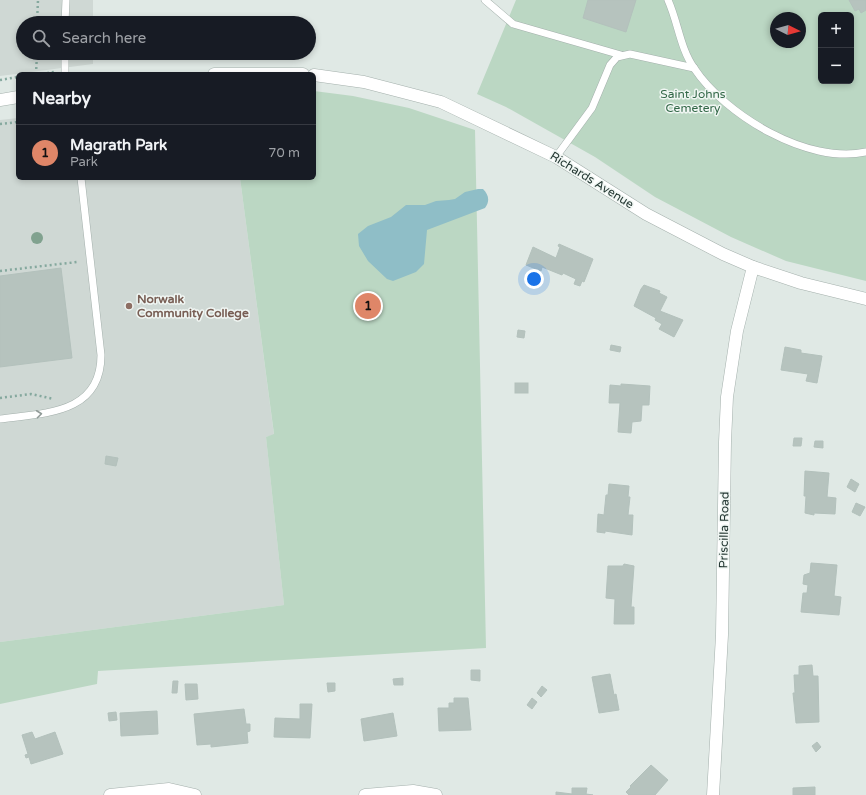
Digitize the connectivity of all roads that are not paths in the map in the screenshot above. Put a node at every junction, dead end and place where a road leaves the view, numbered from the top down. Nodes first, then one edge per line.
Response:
1 (66, 0) edge
2 (485, 0) edge
3 (668, 0) edge
4 (65, 16) edge
5 (621, 55) junction
6 (65, 60) edge
7 (694, 68) junction
8 (64, 72) edge
9 (316, 75) edge
10 (16, 97) edge
11 (0, 100) edge
12 (866, 152) edge
13 (556, 156) junction
14 (81, 180) edge
15 (753, 267) junction
16 (866, 299) edge
17 (0, 419) edge
18 (110, 795) edge
19 (195, 795) edge
20 (365, 795) edge
21 (436, 795) edge
22 (713, 795) edge

1 - 4 lane
2 - 5 lane
3 - 7 lane
5 - 7 lane
5 - 13 lane
6 - 8 lane
7 - 12 lane
9 - 13 street, Richards Avenue
10 - 11 street
13 - 15 street, Richards Avenue
17 -> 14 lane
15 - 16 street, Richards Avenue
15 - 22 street, Priscilla Road
18 - 19 street
20 - 21 street

